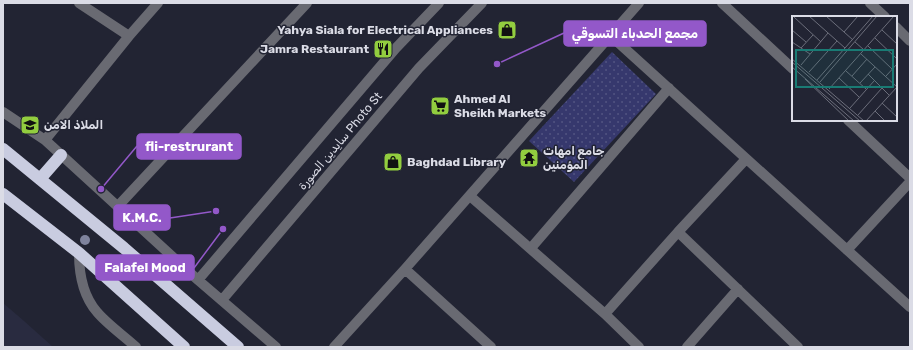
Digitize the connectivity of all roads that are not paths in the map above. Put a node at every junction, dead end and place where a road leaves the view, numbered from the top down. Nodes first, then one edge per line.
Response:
1 (79, 3) edge
2 (158, 3) edge
3 (307, 3) edge
4 (439, 3) edge
5 (482, 3) edge
6 (639, 3) edge
7 (722, 3) edge
8 (870, 3) edge
9 (884, 16) edge
10 (897, 28) edge
11 (129, 36) junction
12 (611, 36) junction
13 (910, 41) edge
14 (792, 68) edge
15 (670, 88) junction
16 (3, 112) edge
17 (849, 121) edge
18 (45, 140) junction
19 (3, 149) edge
20 (61, 155) junction
21 (746, 159) junction
22 (910, 178) edge
23 (40, 179) junction
24 (910, 182) edge
25 (3, 194) edge
26 (470, 196) junction
27 (118, 206) junction
28 (678, 232) junction
29 (531, 248) junction
30 (846, 250) junction
31 (79, 254) junction
32 (405, 269) junction
33 (198, 280) junction
34 (738, 289) junction
35 (222, 300) junction
36 (910, 307) edge
37 (605, 314) junction
38 (136, 347) edge
39 (184, 347) edge
40 (238, 347) edge
41 (276, 347) edge
42 (334, 347) edge
43 (491, 347) edge
44 (639, 347) edge
45 (686, 347) edge
46 (798, 347) edge

1 - 11 street
2 - 11 street
3 - 27 street
4 - 33 street, سايدين الصورة Photo St
5 - 35 street, سايدين الصورة Photo St
6 - 12 street
7 - 14 street
8 - 9 street
10 - 13 street
11 - 18 street
12 - 15 street
12 - 26 street
15 - 21 street
15 - 29 street
16 - 18 street
17 - 22 street
18 - 20 street
19 - 23 highway
20 - 23 highway
20 - 27 street
21 - 28 street
21 - 30 street
23 - 40 highway
24 - 30 street
25 - 31 highway
26 - 29 street
26 - 32 street
27 - 33 street
28 - 34 street
28 - 37 street
29 - 37 street
30 - 36 street
31 - 38 street
31 - 39 highway
32 - 42 street
32 - 43 street
33 - 35 street
34 - 45 street
34 - 46 street
35 - 41 street
37 - 44 street

